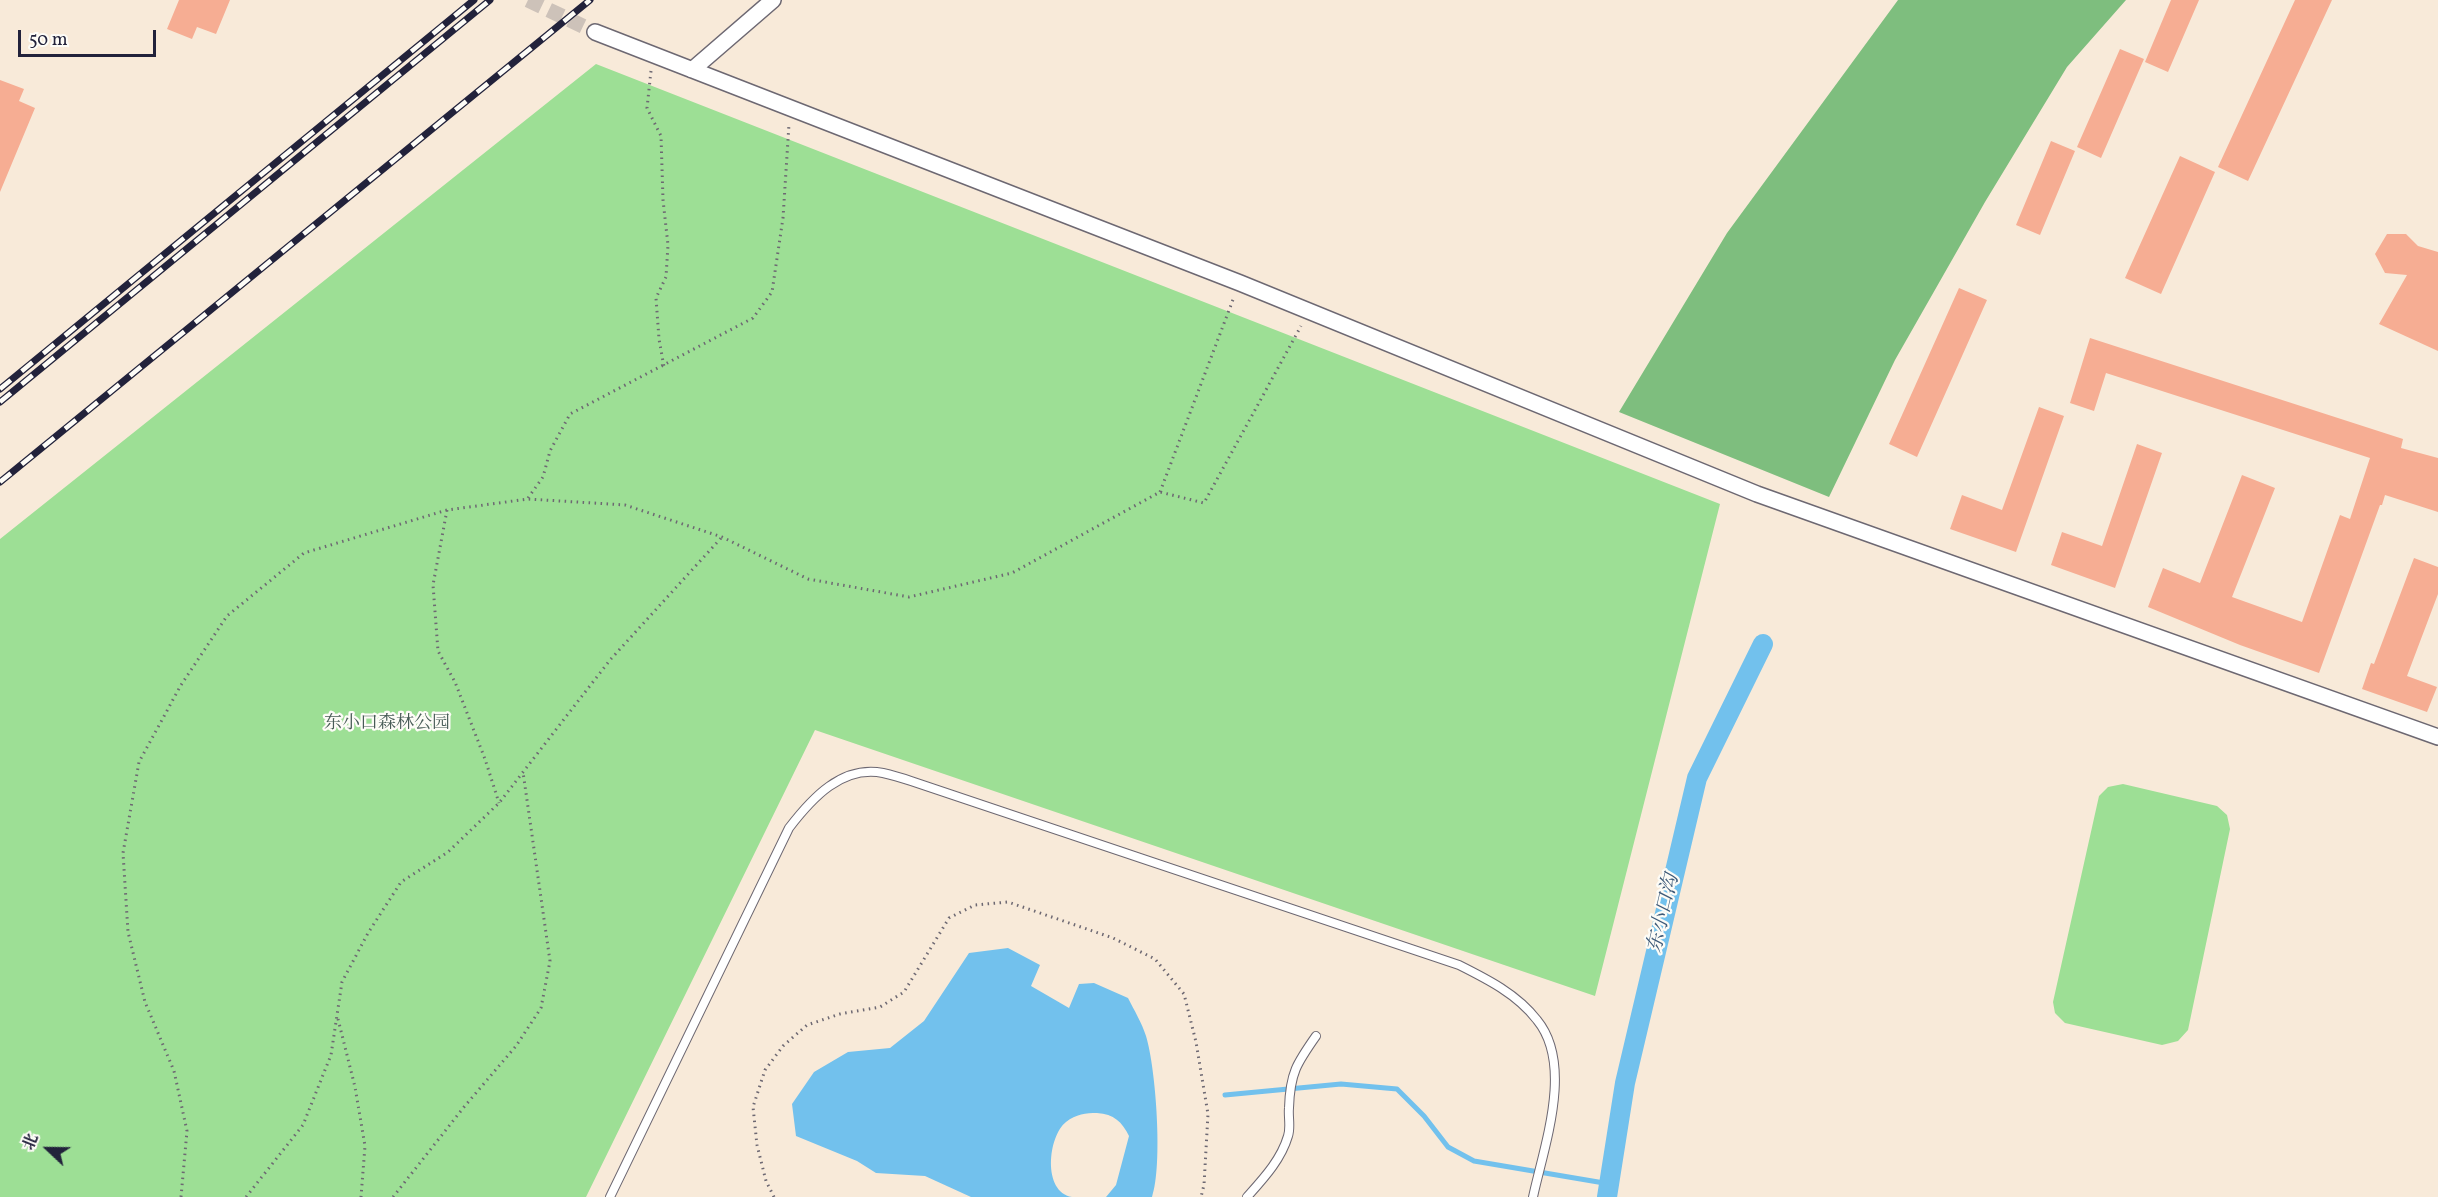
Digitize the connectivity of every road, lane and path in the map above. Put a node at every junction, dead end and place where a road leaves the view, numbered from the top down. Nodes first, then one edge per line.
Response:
1 (773, 0) edge
2 (595, 32) tunnel mouth
3 (653, 55) junction
4 (692, 70) junction
5 (789, 107) junction
6 (1240, 283) junction
7 (1309, 311) junction
8 (664, 367) junction
9 (1160, 492) junction
10 (528, 499) junction
11 (447, 510) junction
12 (722, 537) junction
13 (2438, 737) edge
14 (523, 770) junction
15 (498, 803) junction
16 (337, 1016) junction
17 (1316, 1036) dead end
18 (182, 1197) edge
19 (246, 1197) edge
20 (361, 1197) edge
21 (393, 1197) edge
22 (610, 1197) edge
23 (774, 1197) edge
24 (1201, 1197) edge
25 (1247, 1197) edge
26 (1533, 1197) edge

1 - 4 street
2 - 3 street
3 - 4 street
3 - 8 path
4 - 5 street
5 - 6 street
5 - 8 path
6 - 7 street
6 - 9 path
7 - 9 path
7 - 13 street
8 - 10 path
9 - 12 path
10 - 11 path
10 - 12 path
11 - 15 path
11 - 18 path
12 - 14 path
14 - 15 path
14 - 21 path
15 - 16 path
16 - 19 path
16 - 20 path
17 - 25 lane
22 - 26 lane
23 - 24 path

